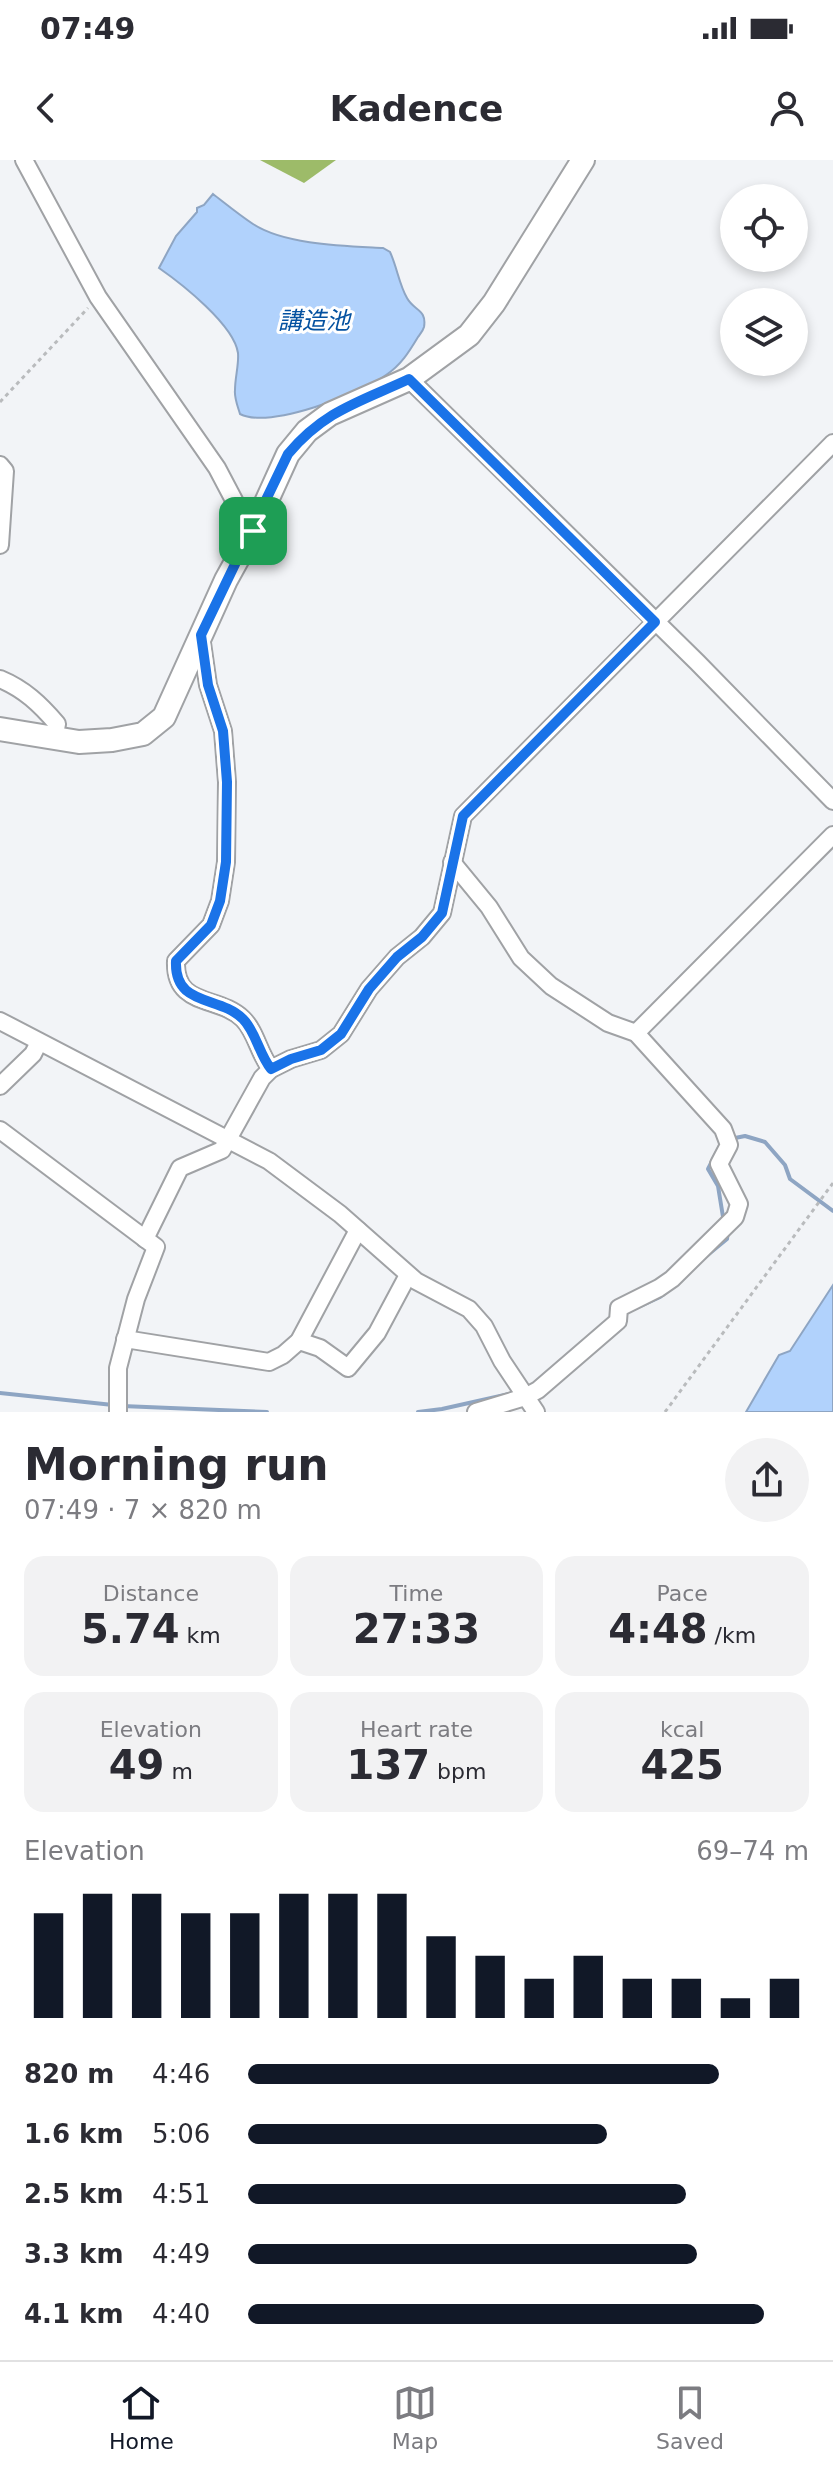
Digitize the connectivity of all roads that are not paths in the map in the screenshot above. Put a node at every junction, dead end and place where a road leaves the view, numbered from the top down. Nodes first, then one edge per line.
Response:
1 (24, 160) edge
2 (583, 160) edge
3 (409, 379) junction
4 (833, 443) edge
5 (0, 465) edge
6 (253, 531) junction
7 (0, 545) edge
8 (655, 622) junction
9 (201, 635) junction
10 (0, 679) edge
11 (0, 729) edge
12 (54, 739) junction
13 (833, 801) edge
14 (833, 835) edge
15 (452, 862) junction
16 (0, 1021) edge
17 (636, 1033) junction
18 (39, 1042) junction
19 (271, 1069) junction
20 (0, 1086) edge
21 (0, 1130) edge
22 (229, 1142) junction
23 (358, 1230) junction
24 (145, 1239) junction
25 (408, 1275) junction
26 (125, 1339) junction
27 (299, 1341) junction
28 (525, 1397) junction
29 (118, 1412) edge
30 (476, 1412) edge
31 (536, 1412) edge

1 - 6 street
2 - 3 main road
3 - 6 main road
3 - 8 street
4 - 8 street
5 - 7 street
6 - 9 main road
8 - 13 street
8 - 15 street
9 - 12 main road
9 - 19 street
10 - 12 street
11 - 12 main road
14 - 17 street
15 - 17 street
15 - 19 street
16 - 18 street
17 - 28 street
18 - 20 street
18 - 22 street
19 - 22 street
21 - 24 street
22 - 23 street
22 - 24 street
23 - 25 street
23 - 27 street
24 - 26 street
25 - 27 street
25 - 28 street
26 - 27 street
26 - 29 street
28 - 30 street
28 - 31 street

